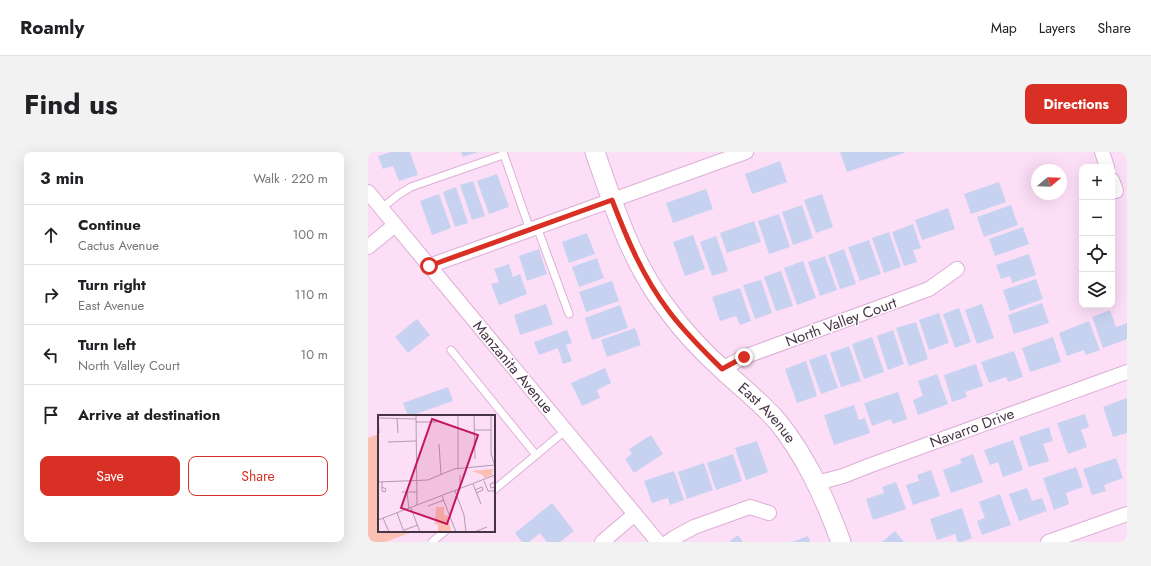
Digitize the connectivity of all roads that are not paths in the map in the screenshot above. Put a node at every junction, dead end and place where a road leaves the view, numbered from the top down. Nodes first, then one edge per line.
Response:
1 (595, 152) edge
2 (746, 152) edge
3 (1102, 152) edge
4 (503, 153) edge
5 (1106, 164) edge
6 (368, 192) edge
7 (612, 200) junction
8 (382, 208) junction
9 (395, 225) junction
10 (533, 228) junction
11 (368, 247) edge
12 (429, 266) junction
13 (957, 269) dead end
14 (569, 314) dead end
15 (451, 350) dead end
16 (722, 369) junction
17 (1127, 372) edge
18 (566, 430) junction
19 (536, 455) junction
20 (817, 483) junction
21 (495, 489) edge
22 (770, 513) dead end
23 (635, 514) junction
24 (1127, 514) edge
25 (444, 532) edge
26 (432, 542) edge
27 (602, 542) edge
28 (658, 542) edge
29 (668, 542) edge
30 (841, 542) edge
31 (1048, 542) edge

1 - 7 main road, East Avenue
2 - 7 street
3 - 5 street
4 - 8 lane
4 - 10 lane
6 - 8 street, Manzanita Avenue
7 - 10 street
7 - 16 main road, East Avenue
8 - 9 street, Manzanita Avenue
9 - 11 street
9 - 12 street, Manzanita Avenue
10 - 12 street
10 - 14 lane
12 - 18 street, Manzanita Avenue
13 - 16 street, North Valley Court
15 - 19 lane
16 - 20 main road, East Avenue
17 - 20 street, Navarro Drive
18 - 19 lane
18 - 23 street, Manzanita Avenue
19 - 21 lane
20 - 30 main road, East Avenue
22 - 29 street
23 - 27 street
23 - 28 street, Manzanita Avenue
24 - 31 street
25 - 26 lane

